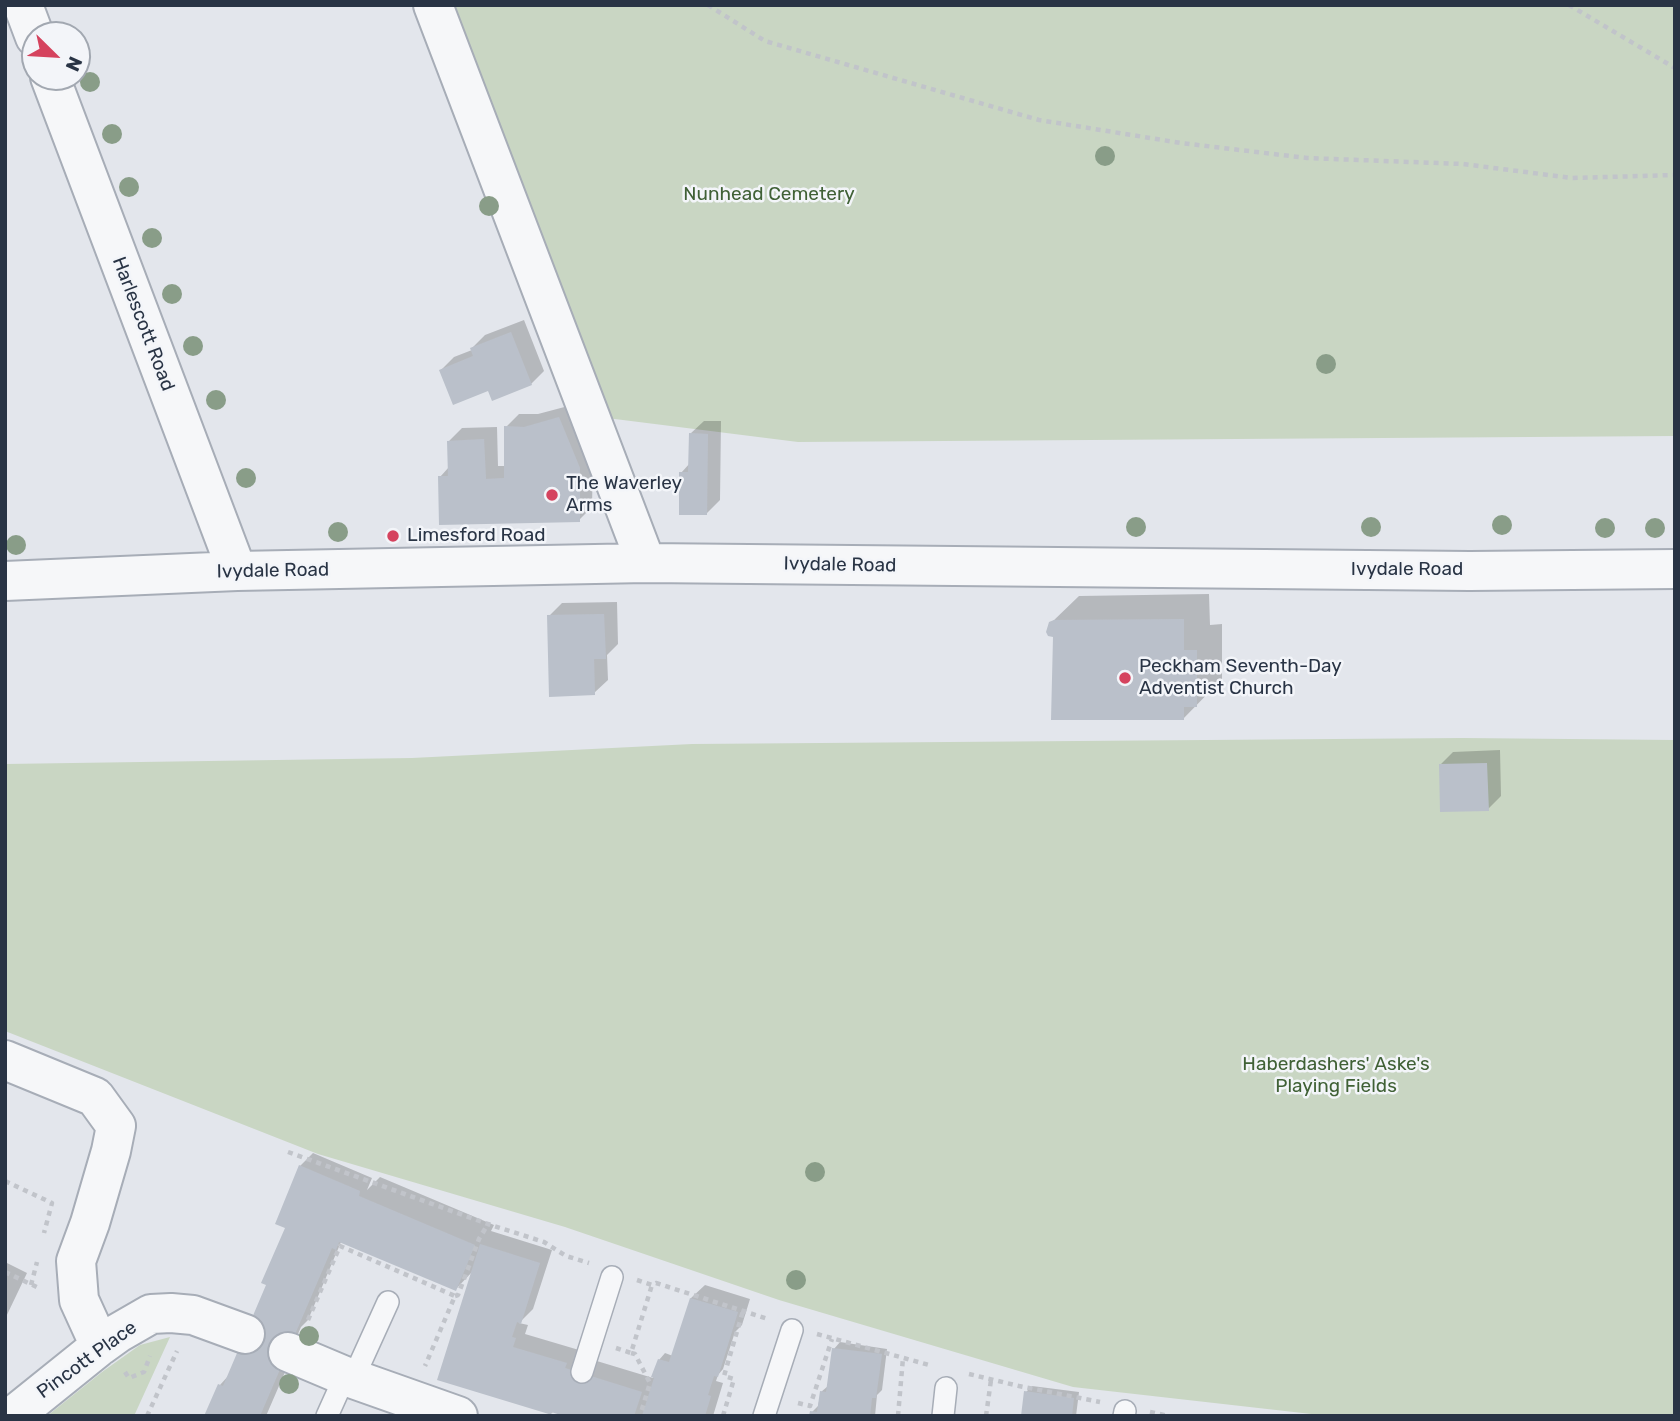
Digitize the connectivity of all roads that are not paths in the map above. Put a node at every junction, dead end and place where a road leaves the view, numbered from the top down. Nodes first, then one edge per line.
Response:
1 (433, 5) edge
2 (55, 91) edge
3 (646, 563) junction
4 (1675, 569) edge
5 (237, 571) junction
6 (5, 581) edge
7 (5, 1059) edge
8 (619, 1277) road end
9 (388, 1302) dead end
10 (801, 1331) road end
11 (245, 1334) dead end
12 (100, 1346) junction
13 (288, 1352) dead end
14 (582, 1371) dead end
15 (349, 1377) junction
16 (946, 1388) dead end
17 (13, 1416) edge
18 (327, 1416) edge
19 (457, 1416) edge
20 (764, 1416) edge
21 (943, 1416) edge

1 - 3 street
2 - 5 street, Harlescott Road
3 - 4 street, Ivydale Road
3 - 5 street, Ivydale Road
5 - 6 street, Ivydale Road
7 - 12 street
8 - 14 lane
9 - 15 lane
10 - 20 lane
11 - 12 street, Pincott Place
12 - 17 street, Pincott Place
13 - 15 street
15 - 18 lane
15 - 19 street
16 - 21 lane

